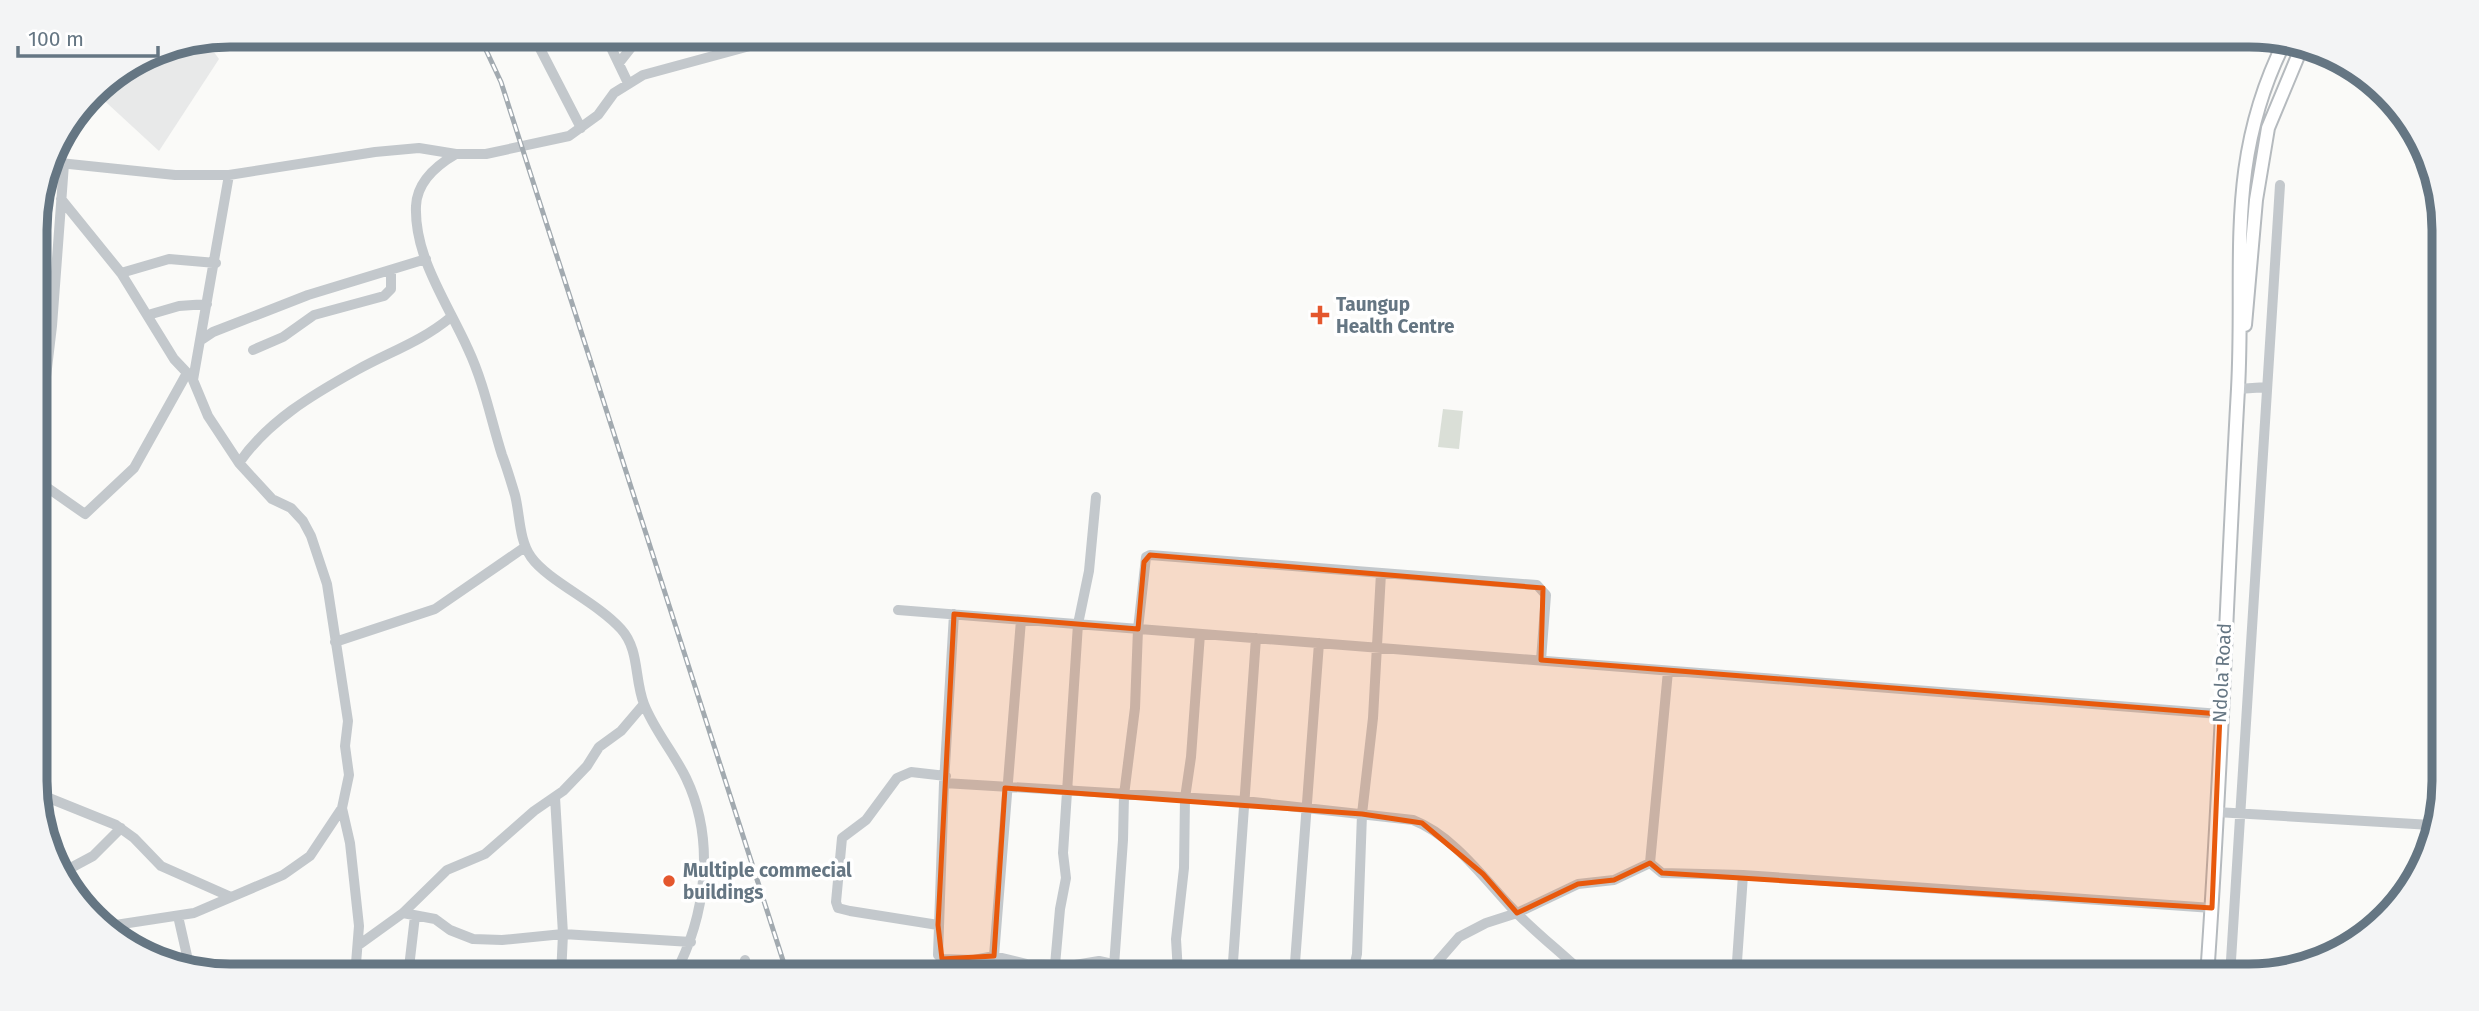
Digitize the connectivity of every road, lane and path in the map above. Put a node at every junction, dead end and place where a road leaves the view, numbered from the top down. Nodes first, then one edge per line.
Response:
1 (540, 48) edge
2 (611, 48) edge
3 (631, 48) edge
4 (743, 48) edge
5 (2282, 51) edge
6 (2298, 55) edge
7 (619, 64) junction
8 (628, 83) junction
9 (581, 128) junction
10 (456, 154) junction
11 (60, 163) edge
12 (64, 164) junction
13 (229, 175) junction
14 (2280, 185) dead end
15 (61, 200) junction
16 (73, 214) junction
17 (59, 217) junction
18 (426, 259) junction
19 (216, 262) junction
20 (391, 271) junction
21 (121, 273) junction
22 (207, 304) junction
23 (148, 315) junction
24 (451, 317) junction
25 (201, 340) junction
26 (253, 350) dead end
27 (48, 362) edge
28 (2239, 371) junction
29 (190, 376) junction
30 (2267, 387) junction
31 (2238, 389) junction
32 (239, 463) junction
33 (48, 487) edge
34 (1096, 497) dead end
35 (525, 547) junction
36 (1381, 573) junction
37 (898, 610) dead end
38 (954, 614) junction
39 (1021, 620) junction
40 (1078, 624) junction
41 (1138, 629) junction
42 (1200, 634) junction
43 (1256, 638) junction
44 (335, 642) junction
45 (1319, 643) junction
46 (1378, 648) junction
47 (1541, 660) junction
48 (1668, 671) junction
49 (644, 704) junction
50 (2220, 714) junction
51 (945, 779) junction
52 (1005, 788) junction
53 (1067, 792) junction
54 (1124, 795) junction
55 (555, 797) junction
56 (49, 798) edge
57 (1185, 799) junction
58 (1244, 802) junction
59 (1305, 807) junction
60 (342, 808) junction
61 (2242, 811) junction
62 (2216, 812) junction
63 (1362, 814) junction
64 (2426, 825) edge
65 (121, 828) junction
66 (1650, 863) junction
67 (70, 868) edge
68 (1743, 875) junction
69 (231, 897) junction
70 (2212, 908) junction
71 (403, 913) junction
72 (1517, 913) junction
73 (178, 916) junction
74 (415, 916) junction
75 (118, 925) edge
76 (938, 925) junction
77 (563, 934) junction
78 (691, 942) junction
79 (360, 944) junction
80 (994, 956) junction
81 (188, 958) edge
82 (745, 960) dead end
83 (1295, 963) edge
84 (1355, 963) edge
85 (1436, 963) edge
86 (1572, 963) edge
87 (1737, 963) edge
88 (2208, 963) edge
89 (2231, 963) edge
90 (357, 964) edge
91 (409, 964) edge
92 (562, 964) edge
93 (680, 964) edge
94 (746, 964) edge
95 (1025, 964) edge
96 (1055, 964) edge
97 (1071, 964) edge
98 (1107, 964) edge
99 (1114, 964) edge
100 (1177, 964) edge
101 (1233, 964) edge

1 - 9 street
2 - 7 street
3 - 7 street
4 - 8 street
5 - 28 main road
6 - 28 main road
7 - 8 street
8 - 9 street
9 - 10 street
10 - 13 street
10 - 18 street
11 - 12 street
12 - 13 street
12 - 15 street
13 - 19 street
14 - 30 street
15 - 16 street
15 - 17 street
16 - 17 street
16 - 21 street
17 - 27 street
18 - 20 street
18 - 24 street
19 - 21 street
19 - 22 street
20 - 25 street
20 - 26 street
21 - 23 street
22 - 23 street
22 - 25 street
23 - 29 street
24 - 32 street
24 - 35 street
25 - 29 street
28 - 31 main road, Ndola Road
29 - 32 street
29 - 33 street
30 - 31 street
30 - 61 street
31 - 50 main road, Ndola Road
32 - 44 street
34 - 40 street
35 - 44 street
35 - 49 street
36 - 41 street
36 - 46 street
36 - 47 street
37 - 38 street
38 - 39 street
38 - 51 street
39 - 40 street
39 - 52 street
40 - 41 street
40 - 53 street
41 - 42 street
41 - 54 street
42 - 43 street
42 - 57 street
43 - 45 street
43 - 58 street
44 - 60 street
45 - 46 street
45 - 59 street
46 - 47 street
46 - 63 street
47 - 48 street
48 - 50 street
48 - 66 street
49 - 55 street
49 - 78 street
50 - 62 main road, Ndola Road
51 - 52 street
51 - 76 street
51 - 76 street
52 - 53 street
52 - 80 street
53 - 54 street
53 - 96 street
54 - 57 street
54 - 99 street
55 - 71 street
55 - 77 street
56 - 65 street
57 - 58 street
57 - 100 street
58 - 59 street
58 - 101 street
59 - 63 street
59 - 83 street
60 - 69 street
60 - 79 street
61 - 62 street
61 - 64 street
61 - 89 street
62 - 70 main road, Ndola Road
63 - 72 street
63 - 84 street
65 - 67 street
65 - 69 street
66 - 68 street
66 - 72 street
68 - 70 street
68 - 87 street
69 - 73 street
70 - 88 main road, Ndola Road
71 - 74 street
71 - 79 street
72 - 85 street
72 - 86 street
73 - 75 street
73 - 81 street
74 - 77 street
74 - 91 street
76 - 80 street
77 - 78 street
77 - 92 street
78 - 93 street
79 - 90 street
80 - 95 street
82 - 94 street
97 - 98 street

